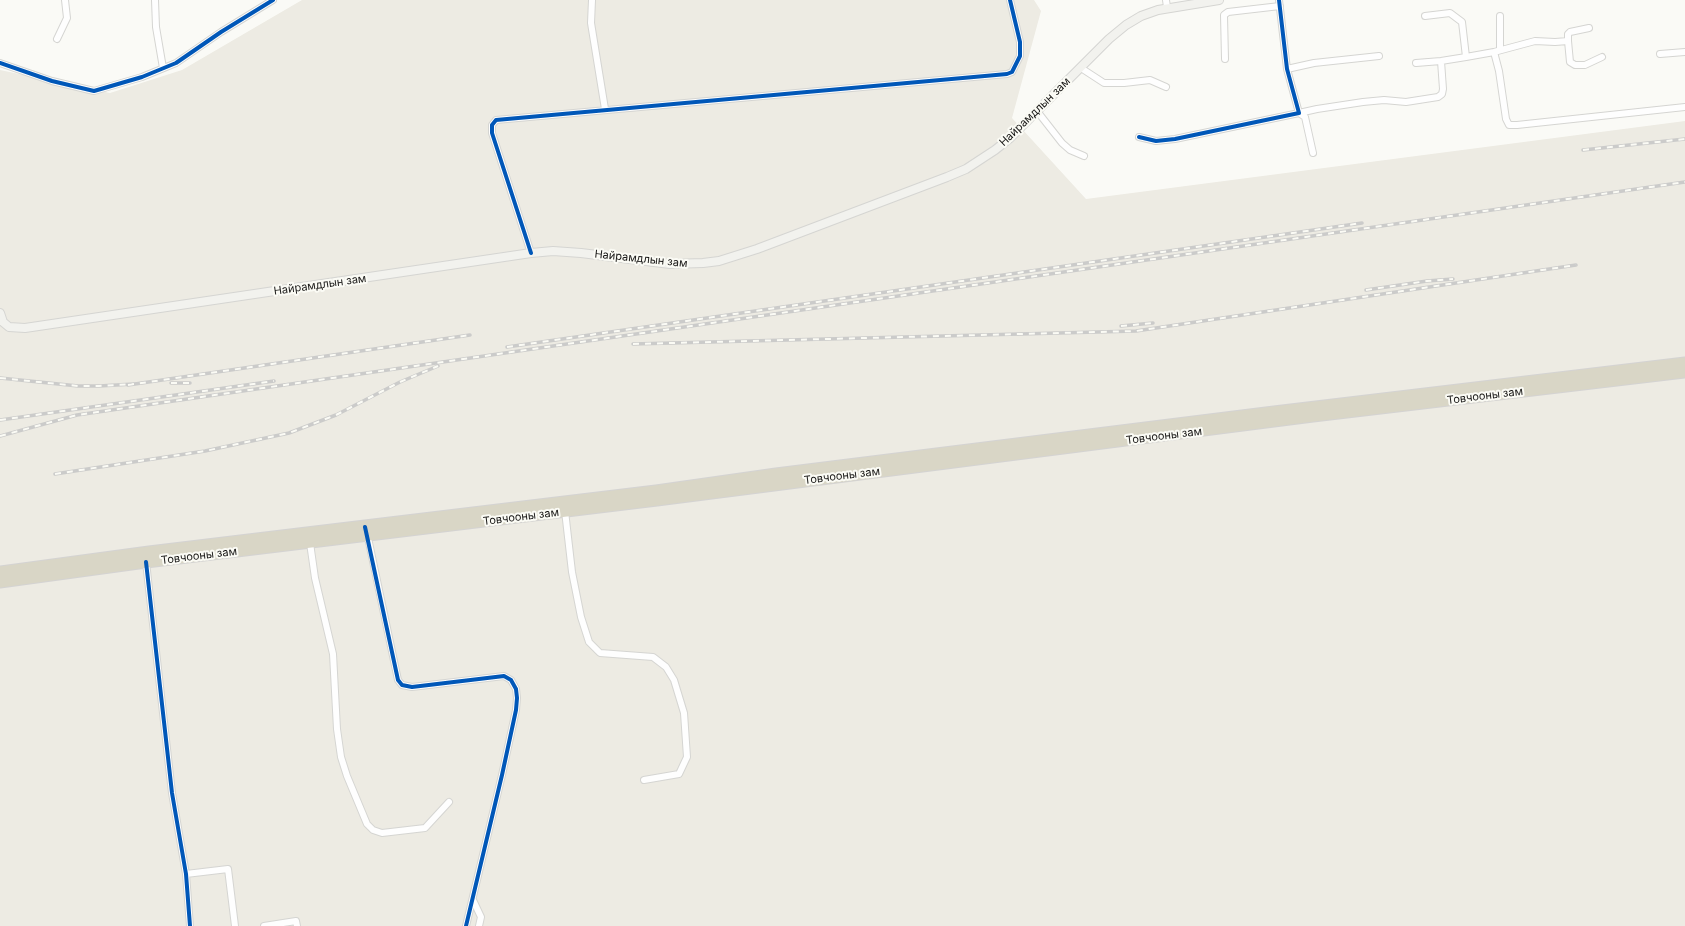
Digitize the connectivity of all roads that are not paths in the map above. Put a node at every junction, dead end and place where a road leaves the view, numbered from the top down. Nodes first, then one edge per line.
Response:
1 (65, 0) edge
2 (155, 0) edge
3 (274, 0) edge
4 (592, 0) edge
5 (1010, 0) edge
6 (1219, 0) edge
7 (1279, 3) edge
8 (1167, 4) edge
9 (1425, 16) dead end
10 (1500, 16) dead end
11 (1589, 28) dead end
12 (56, 39) dead end
13 (1568, 41) junction
14 (1497, 51) junction
15 (1685, 52) edge
16 (1660, 54) dead end
17 (1379, 56) dead end
18 (1466, 57) junction
19 (1602, 57) dead end
20 (1225, 59) dead end
21 (1441, 62) junction
22 (0, 63) edge
23 (1416, 63) dead end
24 (162, 68) junction
25 (1081, 68) junction
26 (1288, 68) junction
27 (1166, 86) dead end
28 (1685, 107) edge
29 (605, 110) junction
30 (1037, 112) junction
31 (1299, 113) junction
32 (1139, 137) dead end
33 (1313, 153) dead end
34 (1084, 156) dead end
35 (531, 253) junction
36 (0, 313) edge
37 (1685, 363) edge
38 (1685, 372) edge
39 (565, 511) junction
40 (366, 531) junction
41 (310, 543) junction
42 (146, 562) junction
43 (0, 572) edge
44 (0, 582) edge
45 (644, 780) dead end
46 (449, 802) dead end
47 (186, 874) junction
48 (473, 900) junction
49 (190, 926) edge
50 (235, 926) edge
51 (264, 926) edge
52 (297, 926) edge
53 (466, 926) edge
54 (479, 926) edge

1 - 12 street
2 - 24 street
3 - 24 street
4 - 29 street
5 - 29 street
6 - 8 main road, Найрамдлын зам
7 - 20 street
7 - 26 street
8 - 25 main road, Найрамдлын зам
9 - 18 street
10 - 14 street
11 - 13 street
13 - 14 street
13 - 19 street
14 - 18 street
14 - 28 street
15 - 16 street
17 - 26 street
18 - 21 street
21 - 23 street
21 - 31 street
22 - 24 street
25 - 27 street
25 - 30 main road, Найрамдлын зам
26 - 31 street
29 - 35 street
30 - 34 street
30 - 35 main road, Найрамдлын зам
31 - 32 street
31 - 33 street
35 - 36 main road, Найрамдлын зам
37 - 40 highway, Товчооны зам
38 - 39 highway, Товчооны зам
39 - 40 highway, Товчооны зам
39 - 45 street
40 - 41 highway, Товчооны зам
40 - 43 highway, Товчооны зам
40 - 48 street
41 - 42 highway, Товчооны зам
41 - 46 street
42 - 44 highway, Товчооны зам
42 - 47 street
47 - 49 street
47 - 50 street
48 - 53 street
48 - 54 street
51 - 52 street

